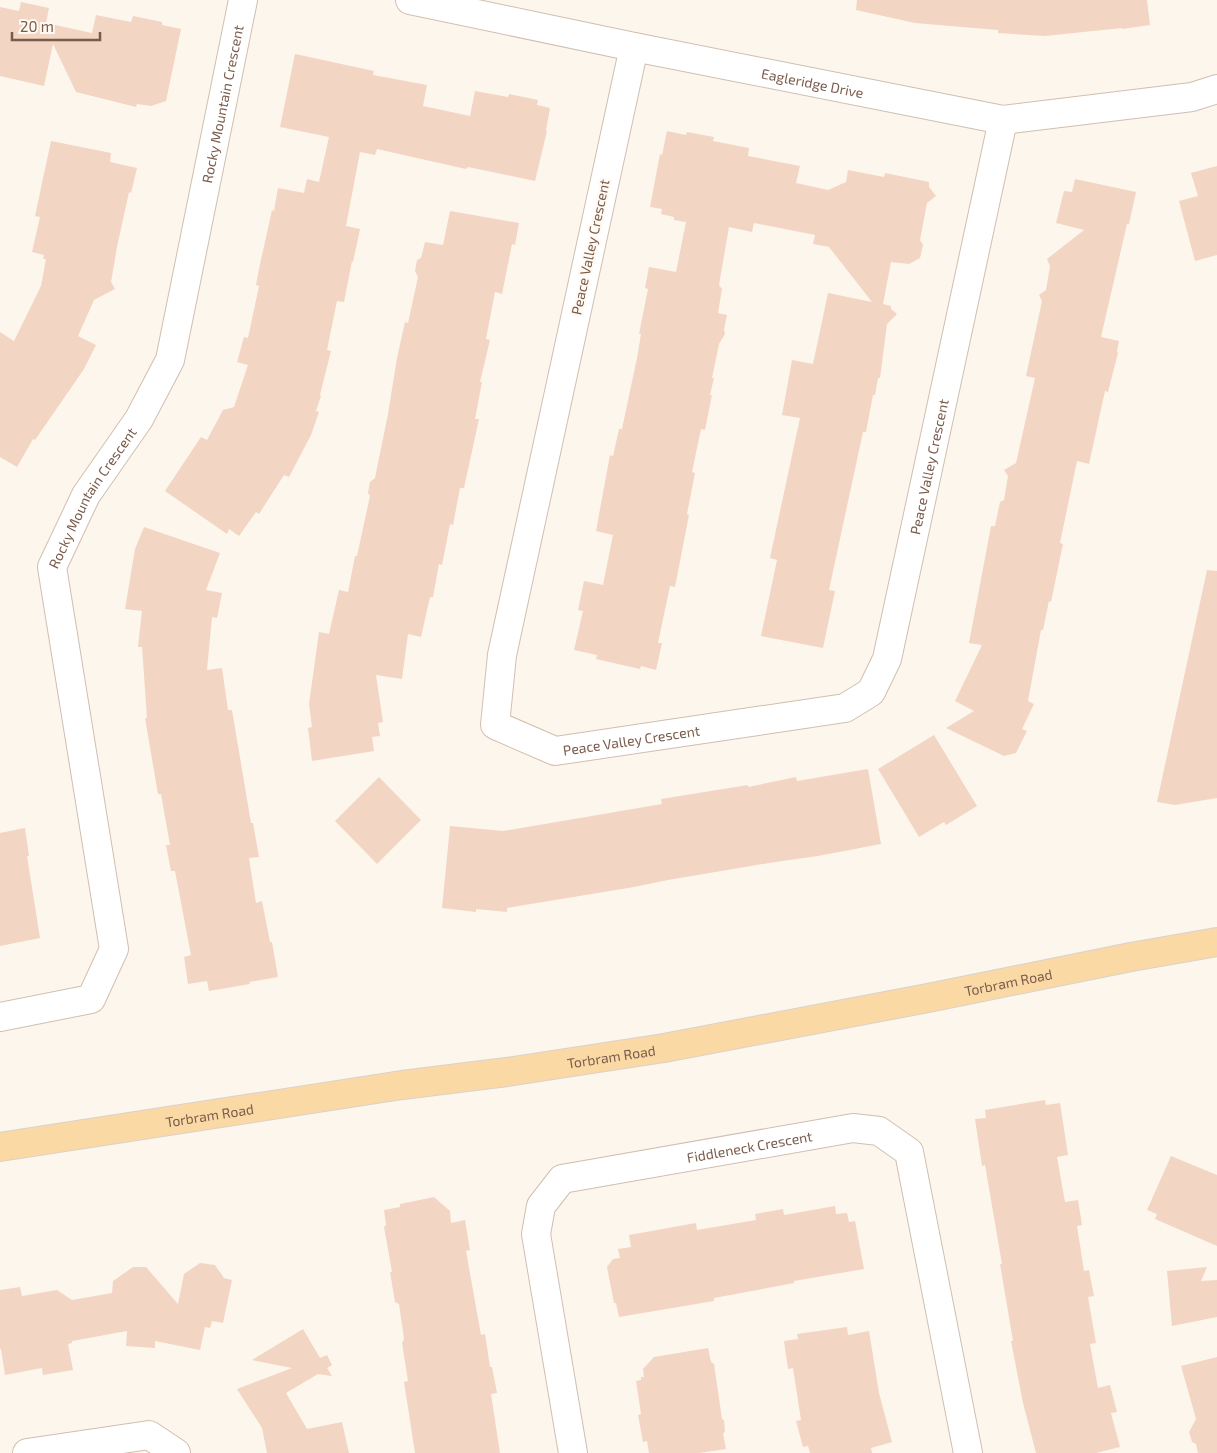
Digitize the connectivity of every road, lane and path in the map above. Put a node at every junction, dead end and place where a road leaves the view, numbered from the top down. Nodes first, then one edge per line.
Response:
1 (243, 0) edge
2 (410, 0) edge
3 (453, 5) edge
4 (634, 47) junction
5 (1217, 89) edge
6 (1003, 120) junction
7 (1217, 942) edge
8 (0, 1017) edge
9 (0, 1147) edge
10 (27, 1453) edge
11 (176, 1453) edge
12 (573, 1453) edge
13 (968, 1453) edge

1 - 8 street, Rocky Mountain Crescent
2 - 3 street, Eagleridge Drive
3 - 4 street, Eagleridge Drive
4 - 6 street, Eagleridge Drive
4 - 6 street, Peace Valley Crescent
5 - 6 street, Eagleridge Drive
7 - 9 main road, Torbram Road
10 - 11 street
12 - 13 street, Fiddleneck Crescent

